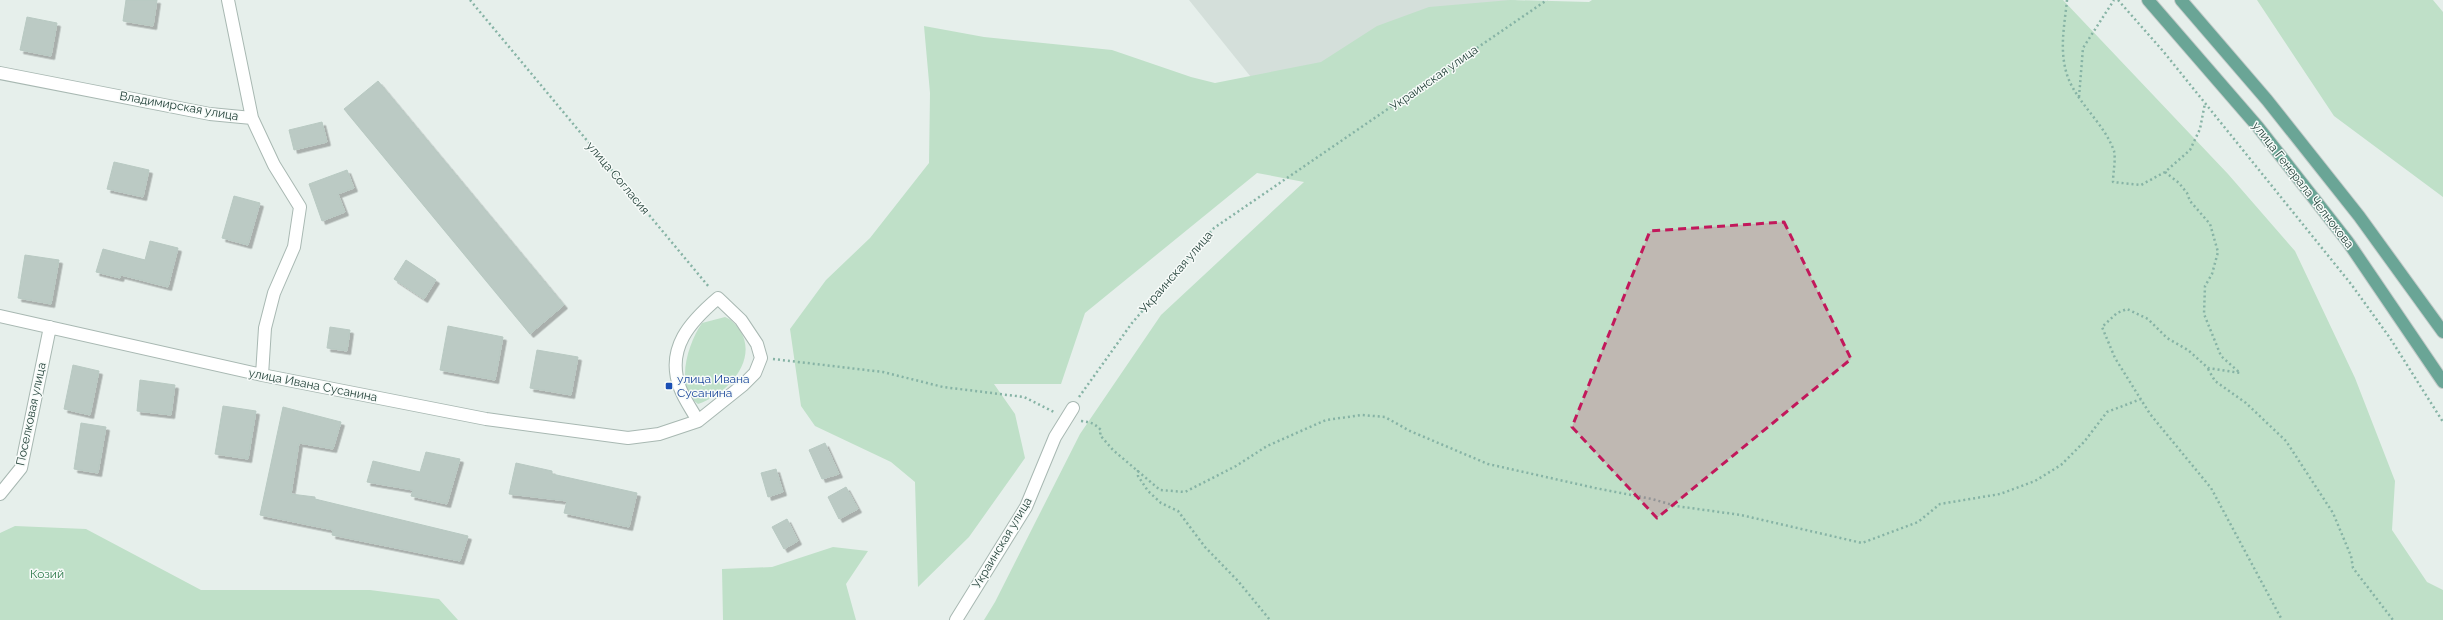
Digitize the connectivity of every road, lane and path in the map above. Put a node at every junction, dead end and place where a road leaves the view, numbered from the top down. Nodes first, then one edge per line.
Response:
1 (228, 0) edge
2 (470, 0) edge
3 (1547, 0) edge
4 (2067, 0) edge
5 (2114, 0) edge
6 (2118, 0) edge
7 (2148, 0) edge
8 (2181, 0) edge
9 (0, 73) edge
10 (2079, 98) junction
11 (2205, 103) junction
12 (252, 118) junction
13 (2165, 172) junction
14 (718, 298) junction
15 (0, 316) edge
16 (50, 327) junction
17 (2443, 332) edge
18 (761, 358) junction
19 (2208, 368) junction
20 (262, 375) junction
21 (2443, 382) edge
22 (2141, 399) junction
23 (1070, 413) junction
24 (698, 421) junction
25 (2443, 422) edge
26 (1138, 470) junction
27 (0, 494) edge
28 (956, 620) edge
29 (1270, 620) edge
30 (2282, 620) edge
31 (2393, 620) edge

1 - 12 street
2 - 14 path, улица Согласия
3 - 23 path, Украинская улица
4 - 10 path
5 - 10 path
6 - 11 path
7 - 21 main road, улица Генерала Челнокова
8 - 17 main road, улица Генерала Челнокова
9 - 12 street, Владимирская улица
10 - 13 path
11 - 13 path
11 - 25 path
12 - 20 street, Владимирская улица
13 - 19 path
14 - 18 street
14 - 24 street
15 - 16 street, улица Ивана Сусанина
16 - 20 street, улица Ивана Сусанина
16 - 27 street, Поселковая улица
18 - 23 path
18 - 24 street, улица Ивана Сусанина
19 - 22 path
19 - 31 path
20 - 24 street, улица Ивана Сусанина
22 - 26 path
22 - 30 path
23 - 26 path
23 - 28 street, Украинская улица
26 - 29 path

